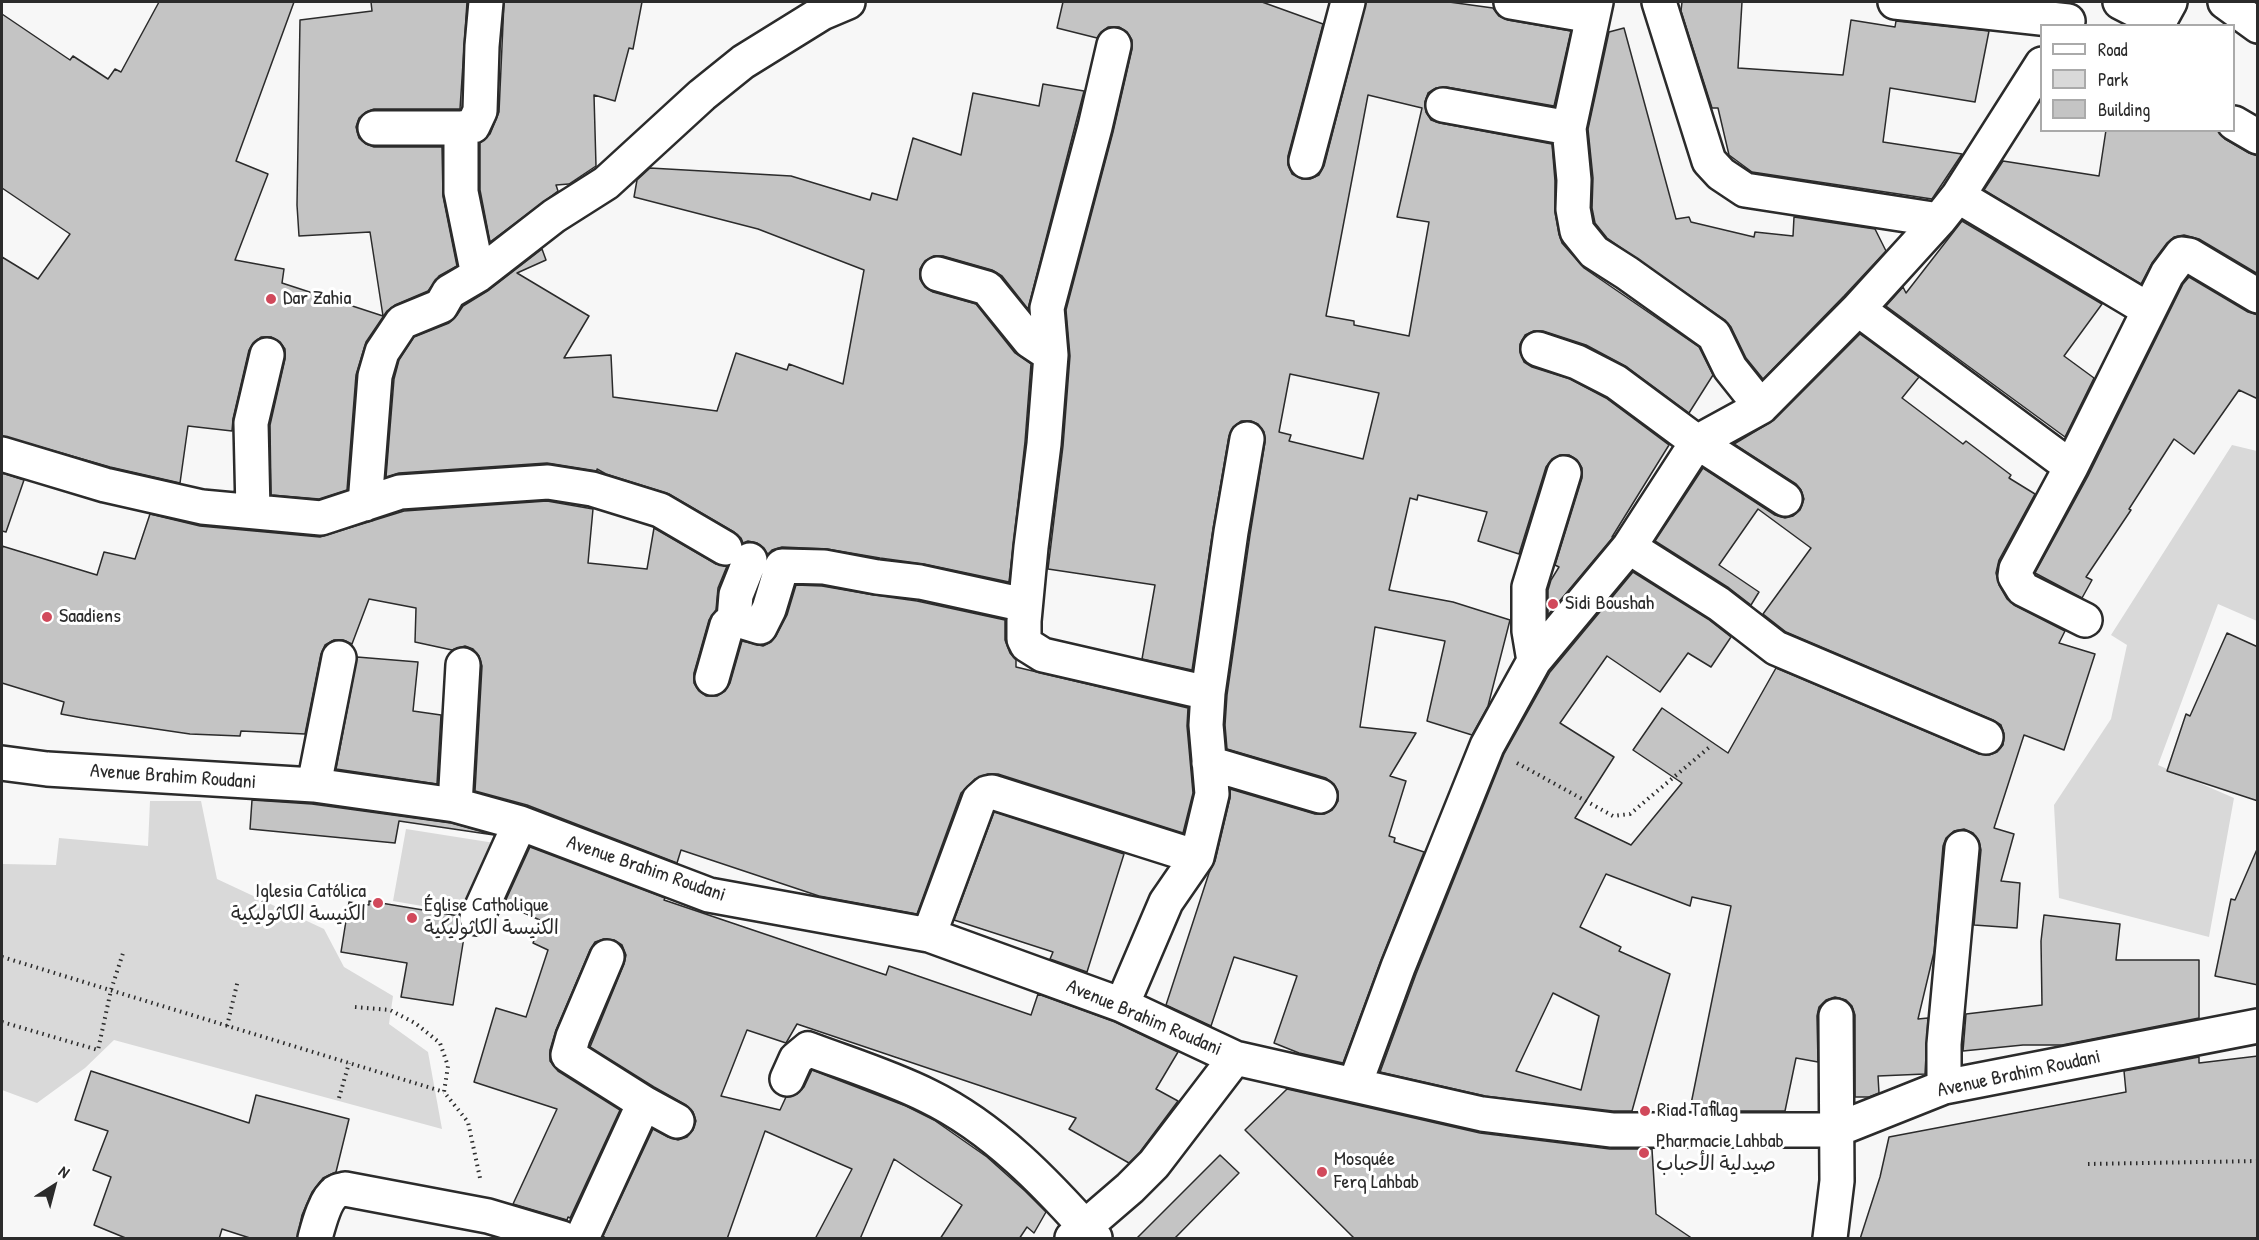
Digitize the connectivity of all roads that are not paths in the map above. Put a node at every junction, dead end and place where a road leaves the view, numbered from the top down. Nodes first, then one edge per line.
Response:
1 (486, 2) edge
2 (849, 2) edge
3 (1348, 2) edge
4 (1511, 2) edge
5 (1659, 2) edge
6 (1895, 2) edge
7 (2120, 2) edge
8 (2225, 2) edge
9 (1594, 8) edge
10 (2070, 16) edge
11 (2162, 16) edge
12 (2258, 26) edge
13 (1114, 45) dead end
14 (2040, 67) edge
15 (1443, 105) dead end
16 (2235, 124) edge
17 (375, 128) dead end
18 (461, 128) junction
19 (1569, 128) junction
20 (2258, 137) edge
21 (1305, 161) dead end
22 (1949, 208) junction
23 (938, 274) dead end
24 (478, 275) junction
25 (2258, 296) edge
26 (1858, 309) junction
27 (2149, 310) junction
28 (1538, 349) dead end
29 (267, 355) dead end
30 (1051, 356) junction
31 (1761, 407) junction
32 (1247, 439) dead end
33 (1697, 442) junction
34 (2, 454) edge
35 (2071, 467) junction
36 (1564, 473) dead end
37 (1785, 499) dead end
38 (365, 504) junction
39 (253, 510) junction
40 (1629, 547) junction
41 (1025, 605) junction
42 (734, 619) junction
43 (2085, 620) dead end
44 (339, 658) dead end
45 (1534, 661) junction
46 (463, 665) dead end
47 (712, 678) dead end
48 (1208, 693) junction
49 (1986, 737) dead end
50 (2, 763) edge
51 (1209, 763) junction
52 (314, 785) junction
53 (1320, 796) dead end
54 (455, 805) junction
55 (520, 823) junction
56 (1962, 848) dead end
57 (1197, 857) junction
58 (477, 918) dead end
59 (929, 935) junction
60 (607, 957) dead end
61 (1122, 1005) junction
62 (1836, 1016) dead end
63 (2258, 1026) edge
64 (1235, 1058) junction
65 (787, 1079) dead end
66 (1355, 1084) junction
67 (1944, 1087) junction
68 (644, 1103) junction
69 (676, 1121) dead end
70 (1836, 1130) junction
71 (487, 1227) edge
72 (1084, 1235) edge
73 (315, 1239) edge
74 (562, 1239) edge
75 (582, 1239) edge
76 (1830, 1239) edge

1 - 18 street
2 - 24 street
3 - 21 street
4 - 9 street
5 - 22 street
6 - 10 street
7 - 11 street
8 - 12 street
9 - 19 street
13 - 30 street
14 - 22 street
15 - 19 street
16 - 20 street
17 - 18 street
18 - 24 street
19 - 31 street
22 - 26 street
22 - 27 street
23 - 30 street
24 - 38 street
25 - 27 street
26 - 31 street
26 - 35 street
27 - 35 street
28 - 33 street
29 - 39 street
30 - 41 street
31 - 33 street
32 - 48 street
33 - 37 street
33 - 40 street
34 - 39 street
35 - 43 street
36 - 45 street
38 - 39 street
38 - 42 street
40 - 45 street
40 - 49 street
41 - 42 street
41 - 48 street
42 - 47 street
44 - 52 street
45 - 66 street
46 - 54 street
48 - 51 street
50 - 52 street, Avenue Brahim Roudani
51 - 53 street
51 - 57 street
52 - 54 street, Avenue Brahim Roudani
54 - 55 street, Avenue Brahim Roudani
55 - 58 street
55 - 59 street, Avenue Brahim Roudani
56 - 67 street
57 - 59 street
57 - 61 street
59 - 61 street, Avenue Brahim Roudani
60 - 68 street
61 - 64 street, Avenue Brahim Roudani
62 - 70 street
63 - 67 street, Avenue Brahim Roudani
64 - 66 street, Avenue Brahim Roudani
64 - 72 street
65 - 72 street
66 - 70 street, Avenue Brahim Roudani
67 - 70 street, Avenue Brahim Roudani
68 - 69 street
68 - 75 street
70 - 76 street
71 - 73 street
71 - 74 street

